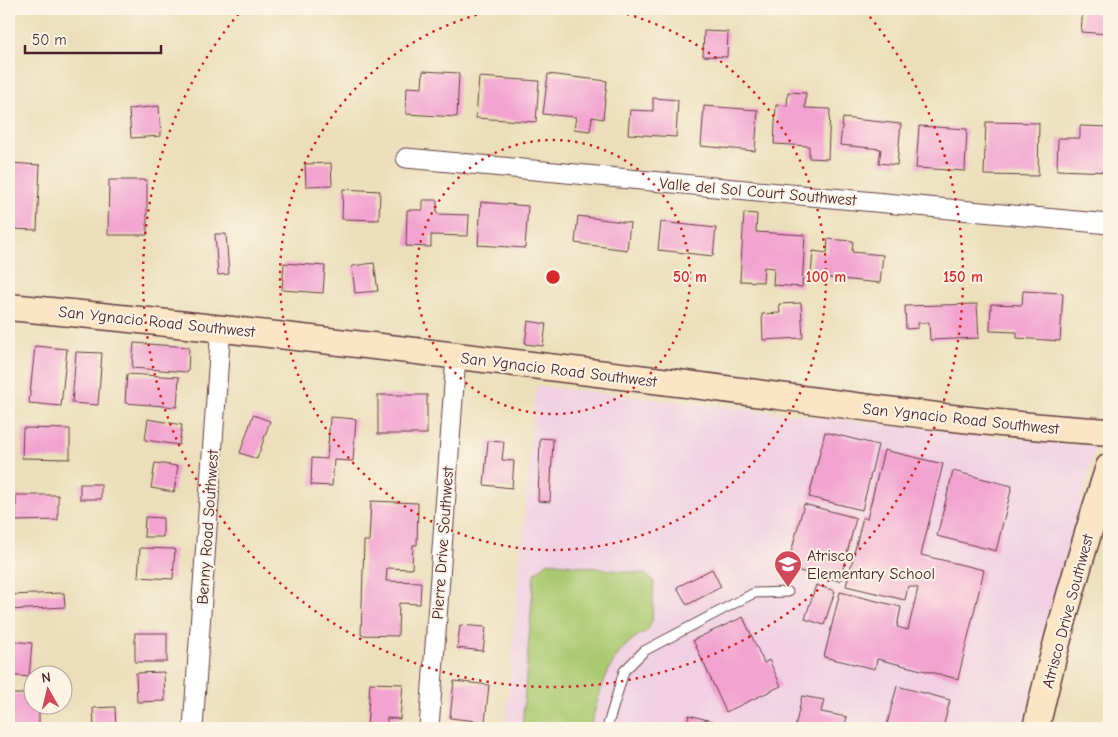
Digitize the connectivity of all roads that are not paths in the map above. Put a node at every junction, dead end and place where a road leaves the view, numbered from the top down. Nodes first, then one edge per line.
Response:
1 (406, 158) dead end
2 (1109, 224) edge
3 (9, 306) edge
4 (221, 327) junction
5 (456, 357) junction
6 (1109, 432) edge
7 (1109, 467) edge
8 (788, 592) dead end
9 (193, 728) edge
10 (428, 728) edge
11 (608, 728) edge
12 (1036, 728) edge

1 - 2 street, Valle del Sol Court Southwest
3 - 4 street, San Ygnacio Road Southwest
4 - 5 street, San Ygnacio Road Southwest
4 - 9 street, Benny Road Southwest
5 - 6 street, San Ygnacio Road Southwest
5 - 10 street, Pierre Drive Southwest
7 - 12 street, Atrisco Drive Southwest
8 - 11 lane

